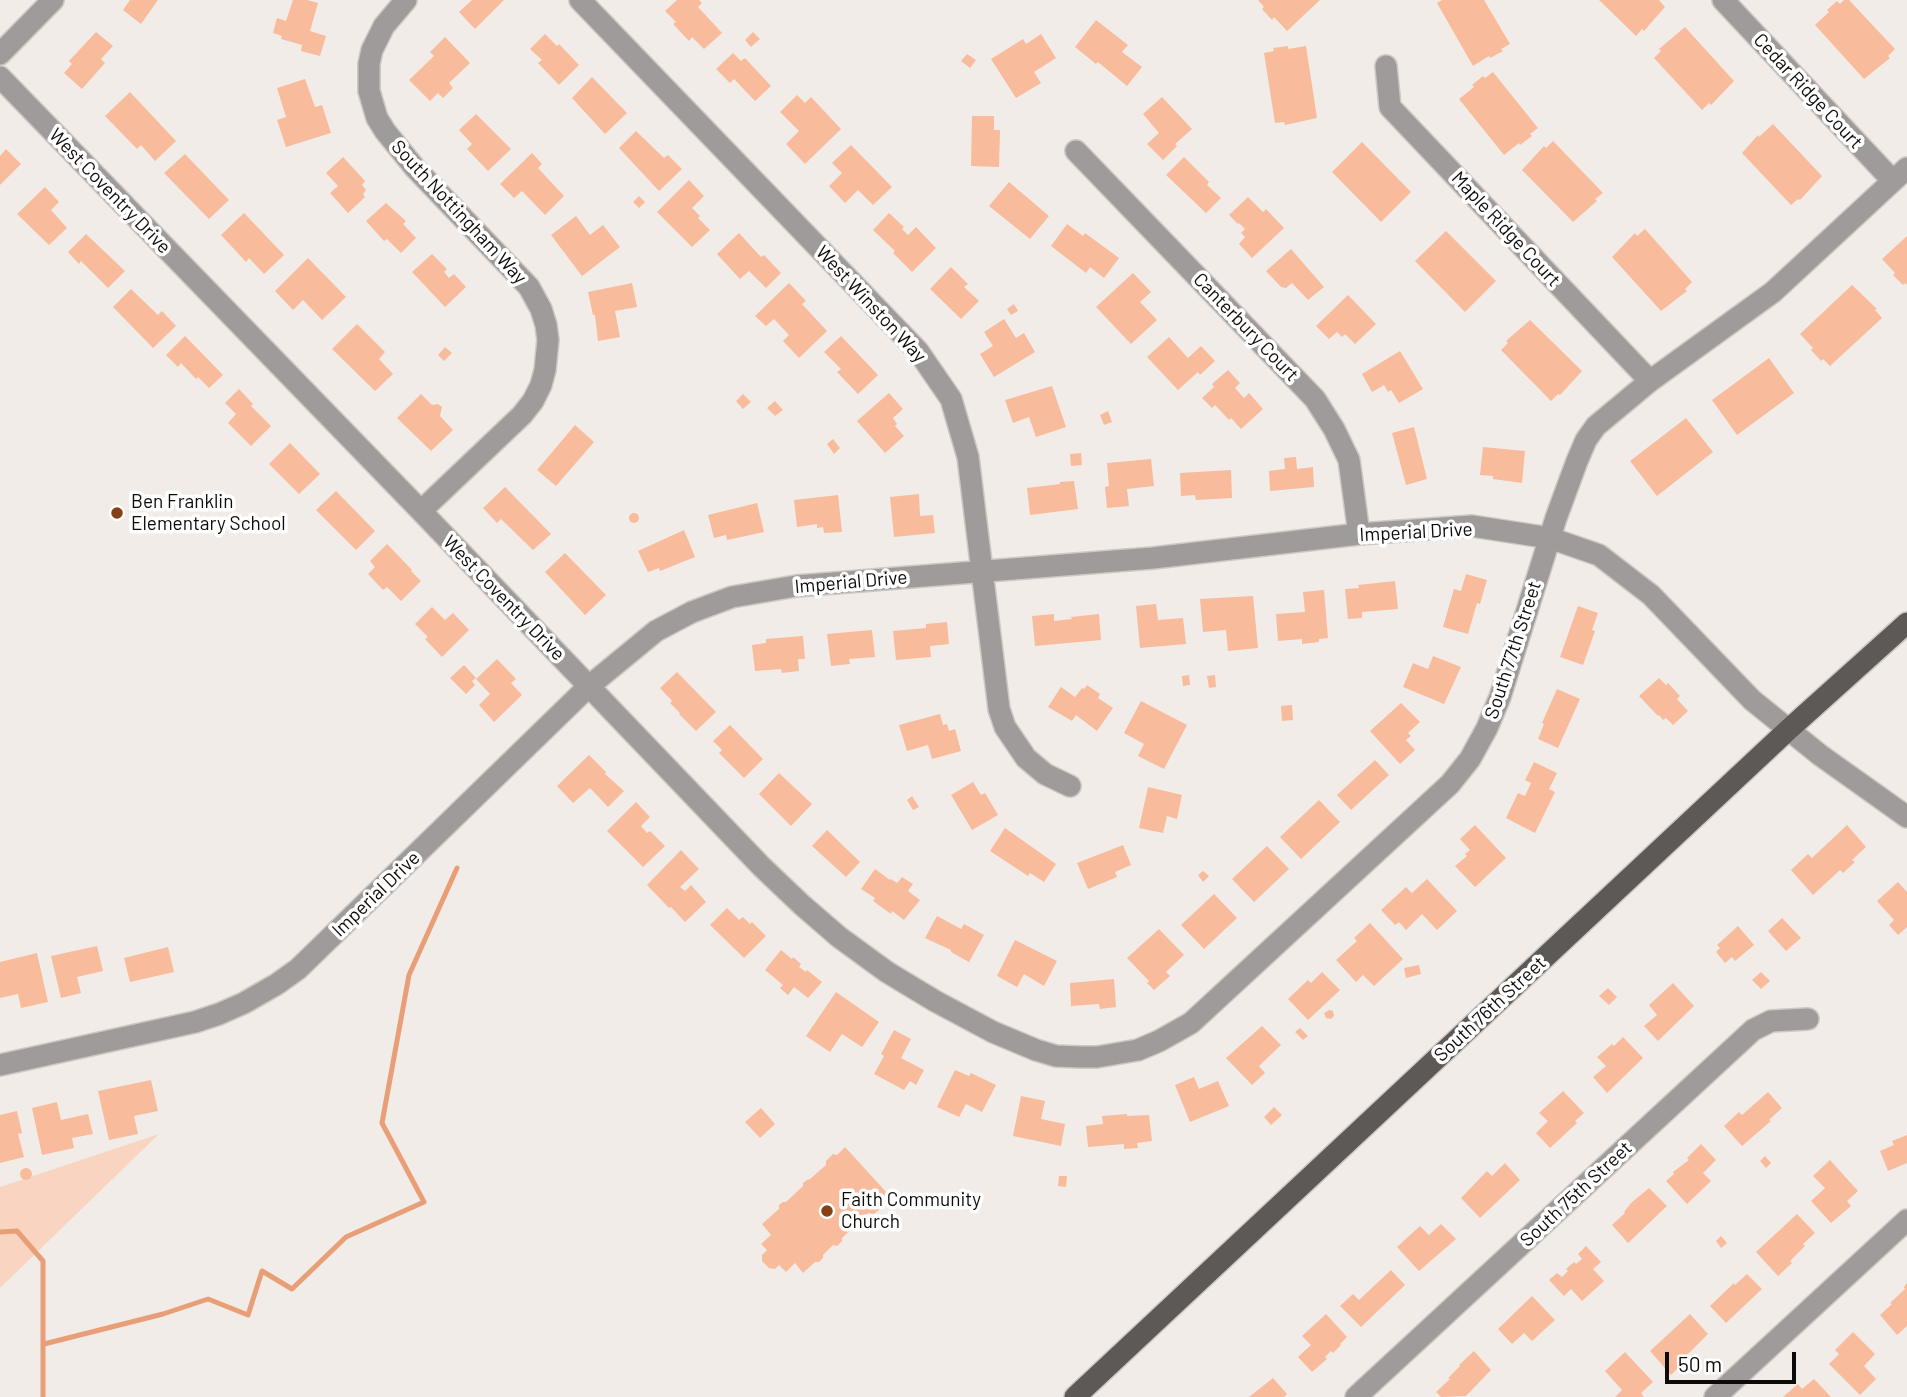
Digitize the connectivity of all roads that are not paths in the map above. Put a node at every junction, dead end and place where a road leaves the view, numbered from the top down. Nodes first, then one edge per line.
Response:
1 (53, 0) edge
2 (405, 0) edge
3 (580, 0) edge
4 (1723, 0) edge
5 (0, 54) edge
6 (1386, 66) dead end
7 (0, 78) edge
8 (1076, 150) dead end
9 (1900, 175) edge
10 (1650, 381) junction
11 (421, 511) junction
12 (1359, 534) junction
13 (1550, 538) junction
14 (983, 572) junction
15 (1907, 623) edge
16 (588, 687) junction
17 (1788, 730) junction
18 (1070, 786) dead end
19 (1907, 817) edge
20 (1808, 1019) dead end
21 (1056, 1056) joint
22 (0, 1065) edge
23 (1907, 1220) edge
24 (1075, 1397) edge
25 (1356, 1397) edge
26 (1715, 1397) edge

1 - 5 street
2 - 11 street, South Nottingham Way
3 - 14 street, West Winston Way
4 - 9 street, Cedar Ridge Court
6 - 10 street, Maple Ridge Court
7 - 11 street, West Coventry Drive
8 - 12 street, Canterbury Court
9 - 10 street, South 77th Street
10 - 13 street, South 77th Street
11 - 16 street, West Coventry Drive
12 - 13 street, Imperial Drive
12 - 14 street, Imperial Drive
13 - 17 street, Imperial Drive
13 - 21 street, South 77th Street
14 - 16 street, Imperial Drive
14 - 18 street, West Winston Way
15 - 17 main road, South 76th Street
16 - 21 street, West Coventry Drive
16 - 22 street, Imperial Drive
17 - 19 street, Imperial Drive
17 - 24 main road, South 76th Street
20 - 25 street, South 75th Street
23 - 26 street

